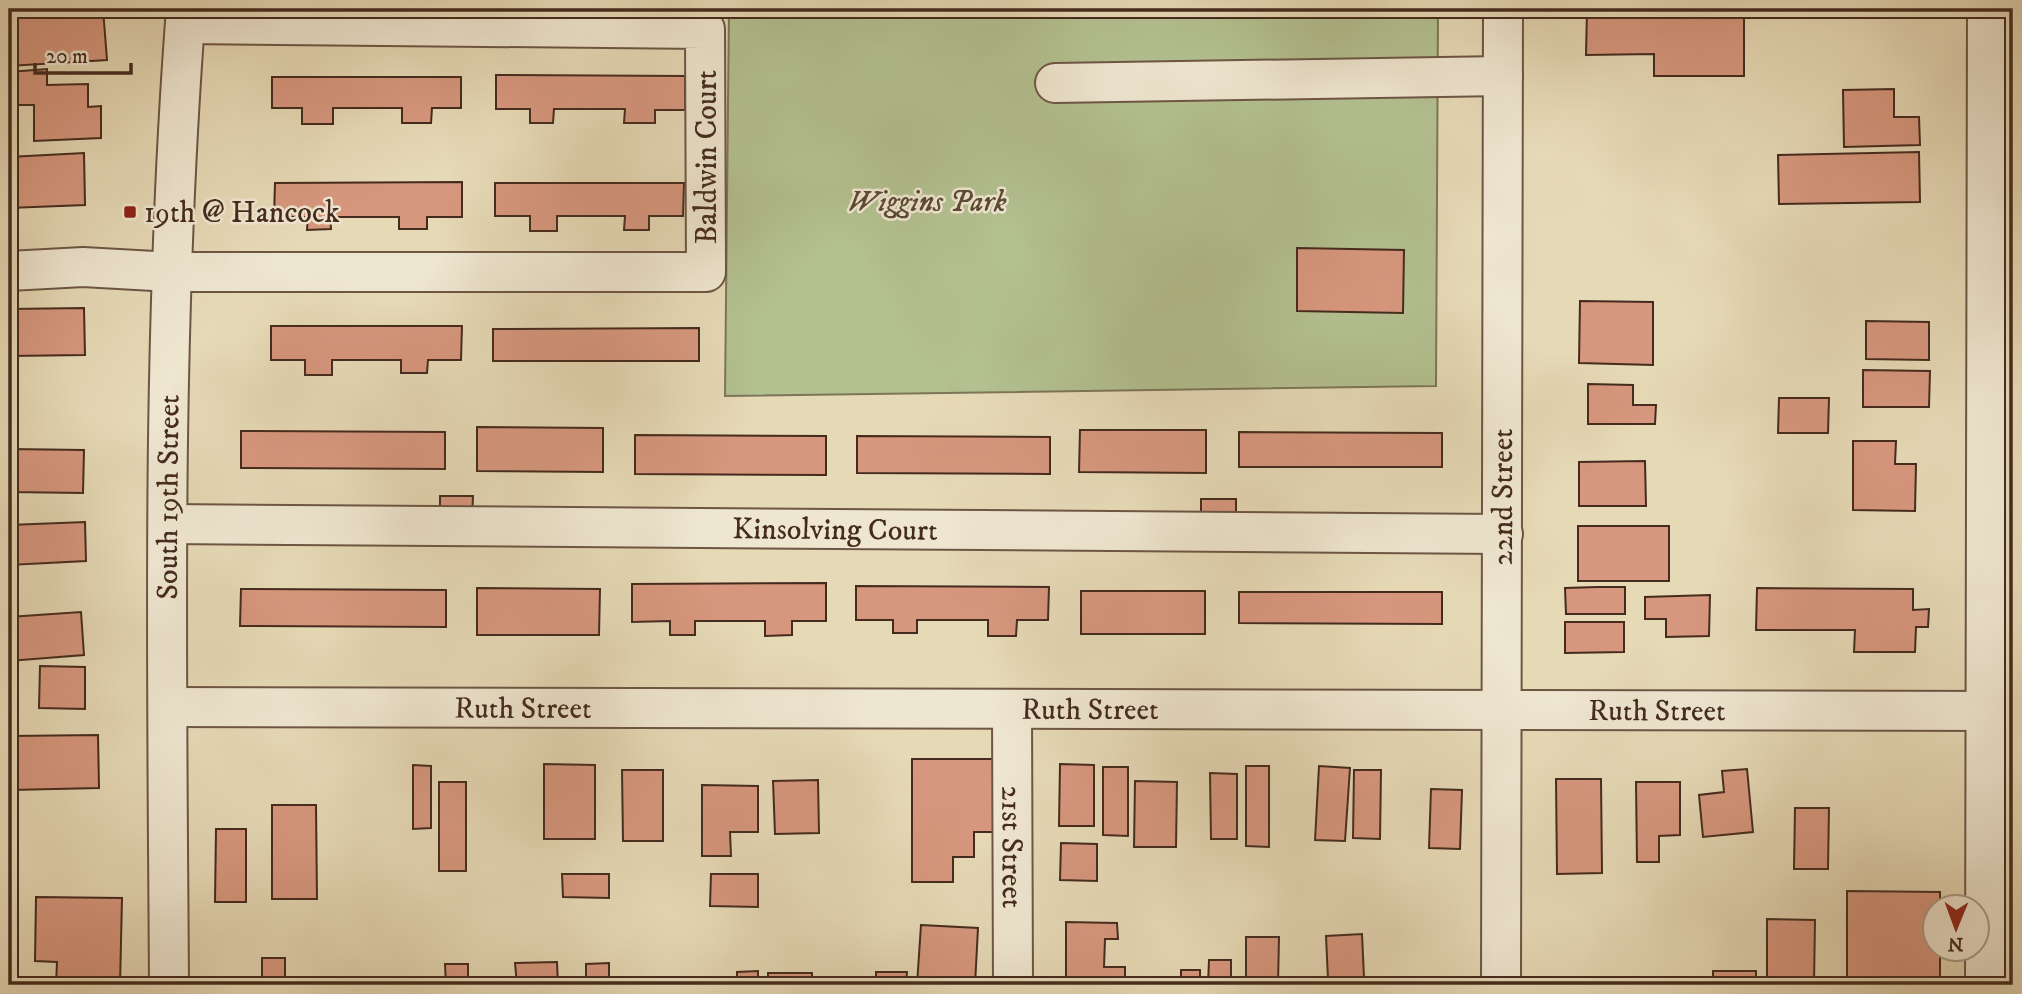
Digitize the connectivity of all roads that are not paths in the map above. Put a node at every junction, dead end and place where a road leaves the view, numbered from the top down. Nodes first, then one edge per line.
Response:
1 (1503, 9) edge
2 (1987, 9) edge
3 (186, 16) edge
4 (1503, 76) junction
5 (1055, 83) dead end
6 (9, 271) edge
7 (172, 272) junction
8 (168, 524) junction
9 (1503, 534) junction
10 (167, 707) junction
11 (1012, 709) junction
12 (1502, 710) junction
13 (2000, 711) edge
14 (169, 985) edge
15 (1013, 985) edge
16 (1502, 985) edge
17 (1985, 985) edge

1 - 4 street, 22nd Street
2 - 13 street
3 - 7 street, South 19th Street
3 - 7 street, Baldwin Court
4 - 5 street
4 - 9 street, 22nd Street
6 - 7 street
7 - 8 street, South 19th Street
8 - 9 street, Kinsolving Court
8 - 10 street, South 19th Street
9 - 12 street, 22nd Street
10 - 11 street, Ruth Street
10 - 14 street, South 19th Street
11 - 12 street, Ruth Street
11 - 15 street, 21st Street
12 - 13 street, Ruth Street
12 - 16 street, 22nd Street
13 - 17 street

